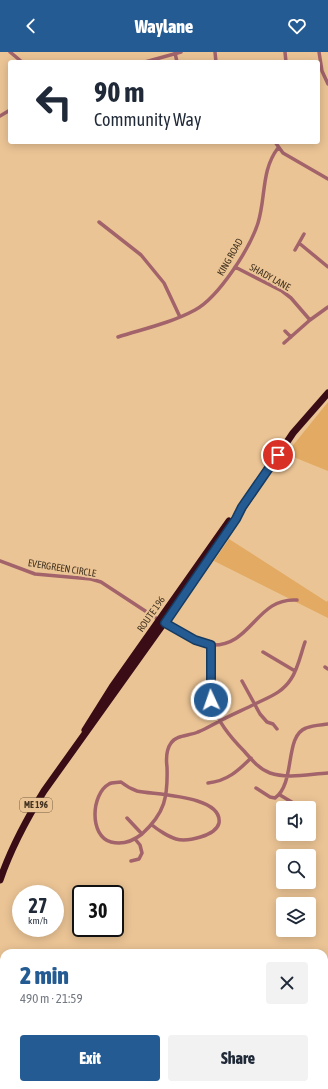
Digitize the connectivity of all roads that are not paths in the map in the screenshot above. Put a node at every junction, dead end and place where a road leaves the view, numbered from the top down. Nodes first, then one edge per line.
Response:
1 (10, 52) edge
2 (181, 52) edge
3 (319, 52) edge
4 (175, 53) junction
5 (20, 60) edge
6 (152, 60) edge
7 (177, 60) edge
8 (328, 84) edge
9 (276, 144) edge
10 (278, 148) junction
11 (328, 179) edge
12 (99, 222) dead end
13 (304, 234) dead end
14 (299, 243) junction
15 (295, 250) dead end
16 (236, 267) junction
17 (328, 267) edge
18 (328, 307) edge
19 (180, 317) junction
20 (310, 320) junction
21 (285, 331) dead end
22 (118, 337) dead end
23 (291, 337) junction
24 (284, 343) dead end
25 (328, 393) edge
26 (0, 561) edge
27 (297, 600) dead end
28 (162, 622) junction
29 (305, 642) dead end
30 (211, 645) junction
31 (263, 652) dead end
32 (295, 671) junction
33 (242, 681) dead end
34 (255, 704) junction
35 (219, 721) junction
36 (328, 724) edge
37 (277, 729) dead end
38 (251, 758) junction
39 (328, 773) edge
40 (288, 775) junction
41 (208, 783) dead end
42 (256, 788) dead end
43 (166, 795) junction
44 (280, 795) junction
45 (290, 801) edge
46 (127, 818) dead end
47 (152, 825) junction
48 (142, 834) junction
49 (135, 839) junction
50 (131, 862) dead end
51 (0, 880) edge

1 - 5 street
2 - 4 street
3 - 8 street
4 - 6 street
4 - 7 street
9 - 10 street
10 - 11 street
10 - 16 street, KING ROAD
12 - 19 street
13 - 14 street
14 - 15 street
14 - 17 street
16 - 19 street, KING ROAD
16 - 20 street, SHADY LANE
18 - 20 street
19 - 22 street, KING ROAD
20 - 23 street
21 - 23 street
23 - 24 street
25 - 28 highway, ROUTE 196 / ME 196
26 - 28 street, EVERGREEN CIRCLE
27 - 30 street
28 - 30 street, EVERGREEN CIRCLE
28 - 51 highway, ROUTE 196 / ME 196
29 - 32 street
30 - 35 street
31 - 32 street
32 - 34 street
33 - 34 street
34 - 35 street
34 - 37 street
35 - 38 street
35 - 43 street
36 - 40 street
38 - 40 street
38 - 41 street
39 - 40 street
40 - 44 street
42 - 44 street
43 - 47 street
43 - 47 street
43 - 49 street
44 - 45 street
46 - 48 street
47 - 48 street
48 - 49 street
49 - 50 street

